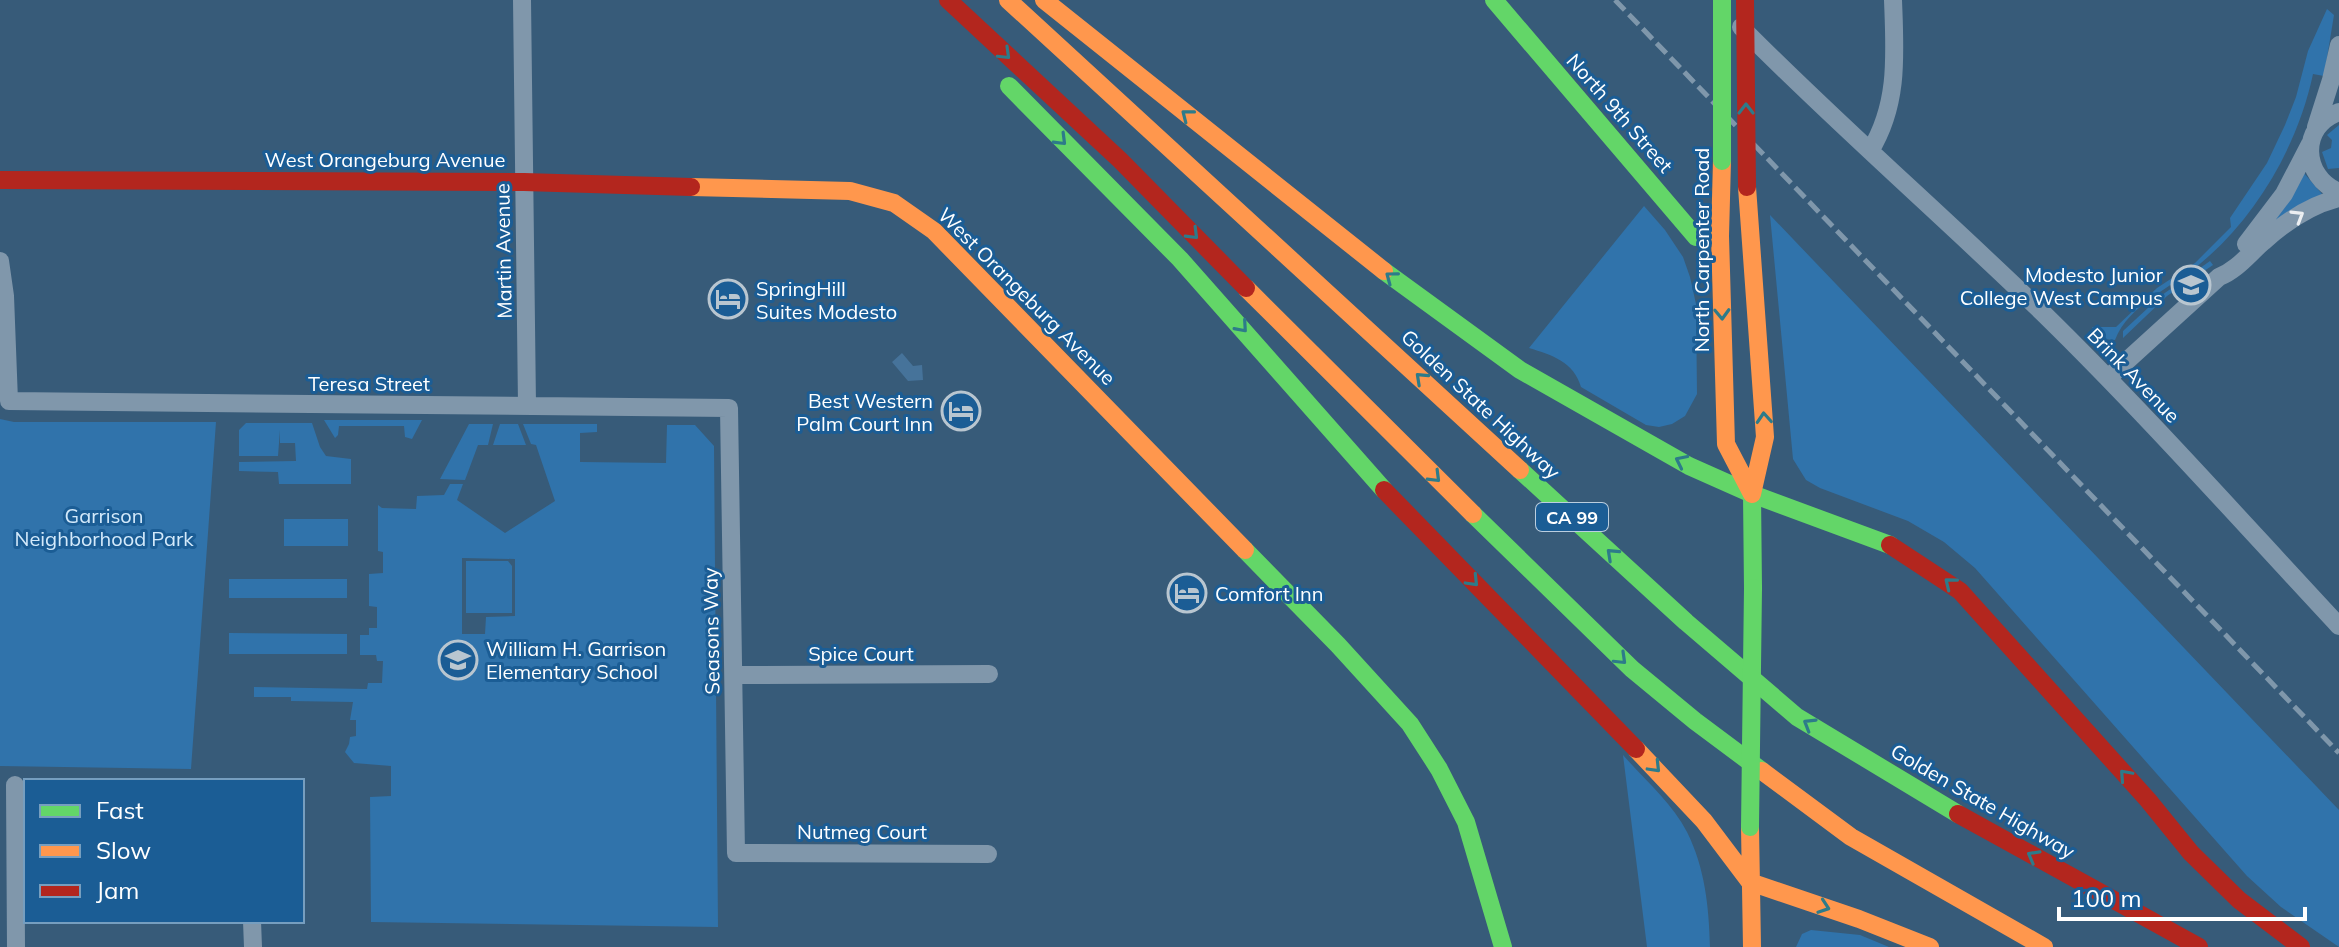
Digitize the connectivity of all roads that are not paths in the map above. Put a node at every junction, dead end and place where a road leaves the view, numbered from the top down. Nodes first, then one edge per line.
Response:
1 (522, 0) edge
2 (933, 0) edge
3 (948, 0) edge
4 (1008, 0) edge
5 (1044, 0) edge
6 (1494, 0) edge
7 (1713, 0) edge
8 (1722, 0) edge
9 (1745, 0) edge
10 (1893, 0) edge
11 (2339, 45) edge
12 (2339, 112) edge
13 (2312, 139) junction
14 (1870, 151) junction
15 (0, 180) edge
16 (524, 182) junction
17 (2339, 195) edge
18 (1720, 236) junction
19 (0, 261) edge
20 (2219, 277) junction
21 (2108, 378) junction
22 (527, 405) junction
23 (729, 408) joint
24 (1752, 494) junction
25 (2339, 626) edge
26 (989, 674) dead end
27 (734, 675) junction
28 (14, 785) edge
29 (736, 853) joint
30 (988, 854) dead end
31 (1750, 882) junction
32 (252, 923) edge
33 (16, 947) edge
34 (253, 947) edge
35 (1503, 947) edge
36 (1752, 947) edge
37 (1930, 947) edge
38 (2044, 947) edge
39 (2199, 947) edge
40 (2301, 947) edge

1 - 16 street, Martin Avenue
2 -> 31 main road
3 -> 38 main road
39 -> 4 main road, Golden State Highway / CA 99
24 -> 5 main road
6 - 18 main road, North 9th Street
7 - 14 street, Brink Avenue
8 - 18 main road, North Carpenter Road, bridge
24 -> 9 main road, North Carpenter Road, bridge
10 - 14 street
11 - 13 street
12 - 13 street
13 - 17 street
13 - 20 street
14 - 21 street, Brink Avenue
15 - 16 main road, West Orangeburg Avenue
16 - 22 street, Martin Avenue
16 - 35 main road, West Orangeburg Avenue
20 -> 17 street
18 -> 24 main road, North Carpenter Road
19 - 22 street, Teresa Street
20 - 21 street
21 - 25 street, Brink Avenue
22 - 23 street, Teresa Street
23 - 27 street, Seasons Way
24 - 31 main road, North Carpenter Road, bridge
40 -> 24 main road
26 - 27 street, Spice Court
27 - 29 street, Seasons Way
28 - 33 street
29 - 30 street, Nutmeg Court
31 - 36 main road, North Carpenter Road
31 -> 37 main road
32 - 34 street

